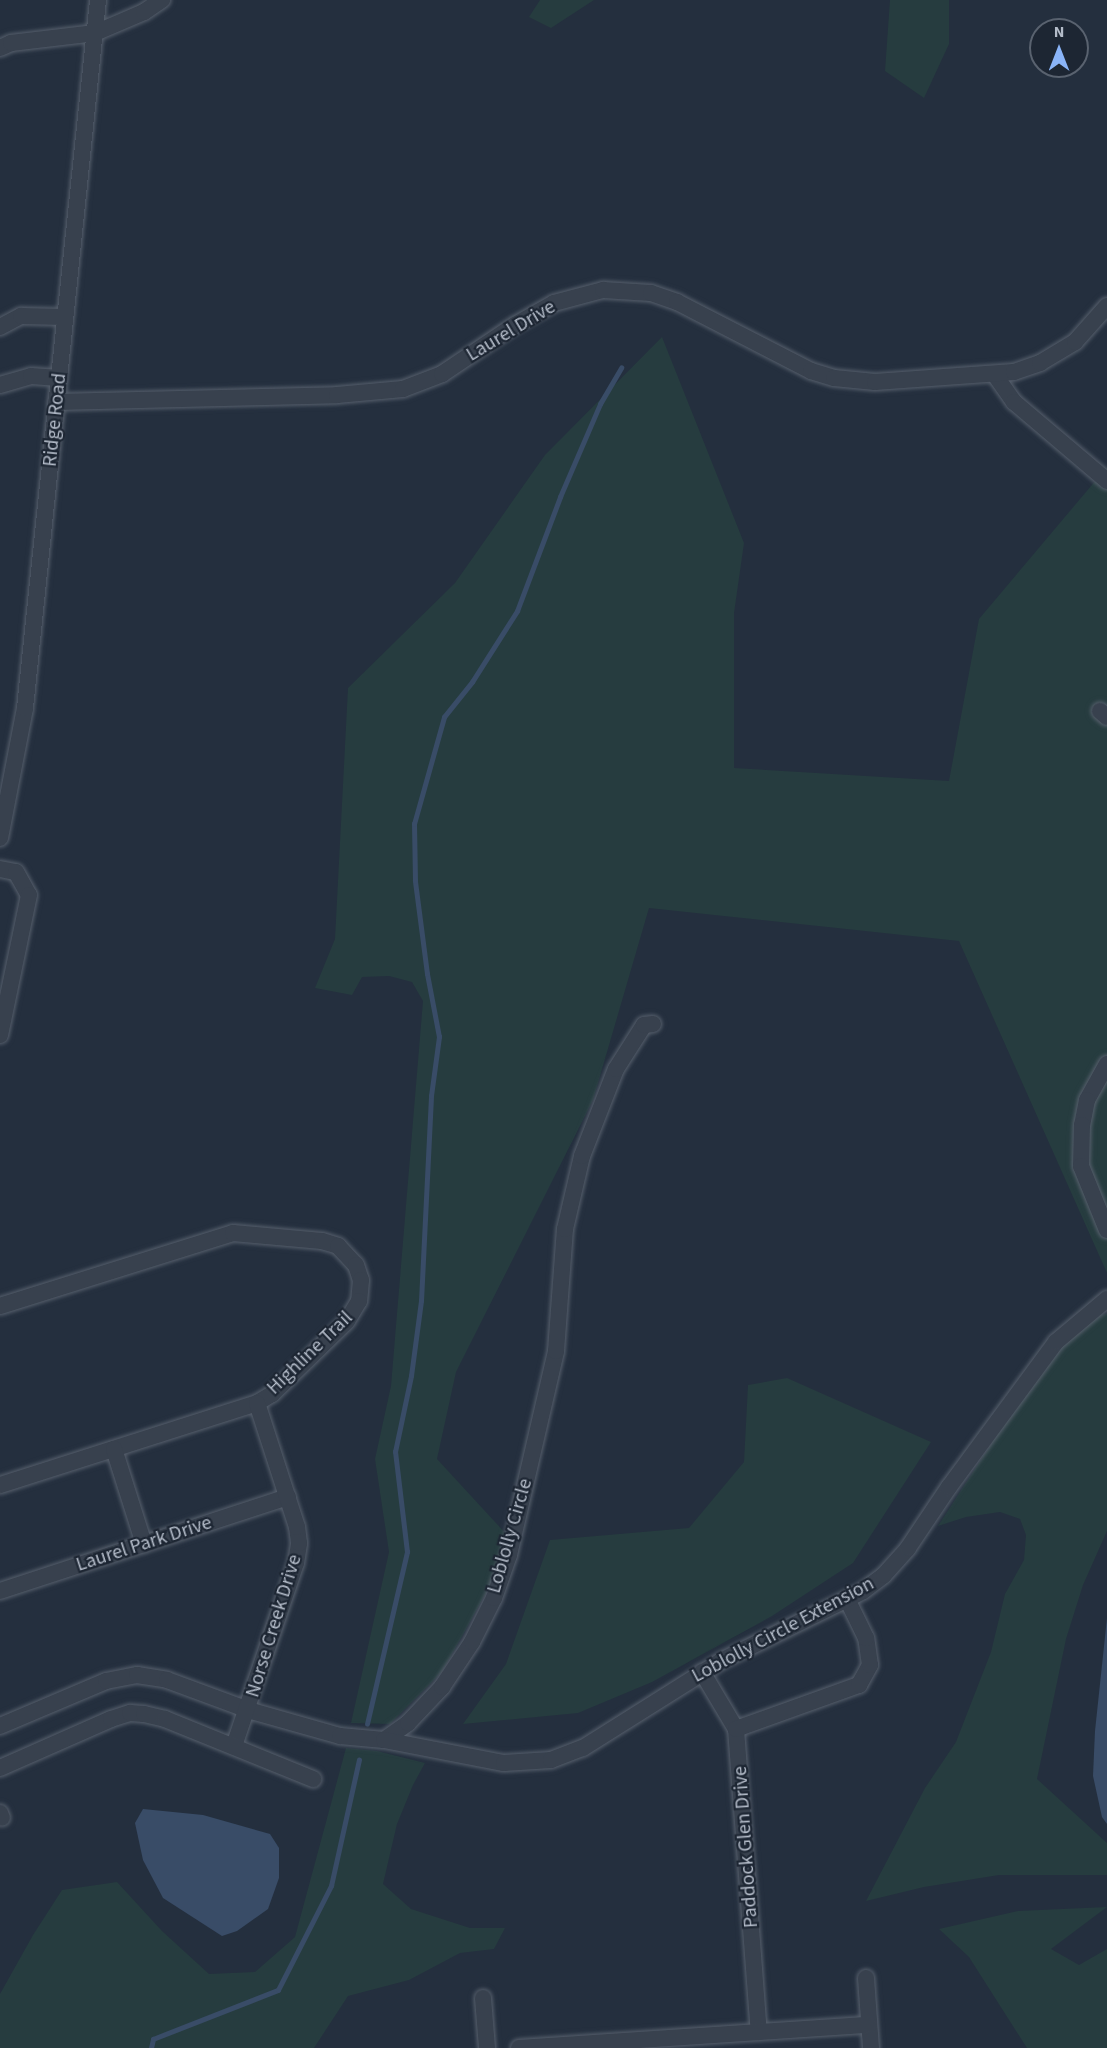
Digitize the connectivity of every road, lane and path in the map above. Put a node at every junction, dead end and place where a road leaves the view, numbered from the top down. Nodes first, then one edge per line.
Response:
1 (98, 0) edge
2 (162, 0) edge
3 (95, 33) junction
4 (0, 48) edge
5 (1107, 306) edge
6 (65, 317) junction
7 (0, 327) edge
8 (995, 375) junction
9 (59, 378) junction
10 (0, 385) edge
11 (56, 402) junction
12 (1107, 481) edge
13 (0, 838) edge
14 (0, 869) edge
15 (653, 1024) dead end
16 (0, 1035) edge
17 (1107, 1064) edge
18 (1107, 1230) edge
19 (1107, 1299) edge
20 (0, 1306) edge
21 (257, 1403) junction
22 (114, 1449) junction
23 (0, 1485) edge
24 (288, 1497) junction
25 (144, 1544) junction
26 (0, 1591) edge
27 (847, 1599) junction
28 (702, 1672) junction
29 (248, 1710) junction
30 (0, 1726) edge
31 (736, 1729) junction
32 (384, 1740) junction
33 (234, 1746) junction
34 (0, 1768) edge
35 (313, 1779) dead end
36 (866, 1978) dead end
37 (483, 1998) dead end
38 (868, 2025) junction
39 (759, 2032) junction
40 (487, 2048) edge
41 (519, 2048) edge
42 (871, 2048) edge

1 - 3 street, Ridge Road
2 - 3 street
3 - 4 street
3 - 6 street, Ridge Road
5 - 8 street, Laurel Drive
6 - 7 street
6 - 9 street, Ridge Road
8 - 11 street, Laurel Drive
8 - 12 street
9 - 10 street
9 - 11 street, Ridge Road
11 - 13 street, Ridge Road
14 - 16 street
15 - 32 street, Loblolly Circle
17 - 18 street
19 - 27 street, Loblolly Circle Extension
20 - 21 street, Highline Trail
21 - 22 street, Highline Trail
21 - 24 street, Norse Creek Drive
22 - 23 street, Highline Trail
22 - 25 street
24 - 25 street, Laurel Park Drive
24 - 29 street, Norse Creek Drive
25 - 26 street, Laurel Park Drive
27 - 28 street, Loblolly Circle Extension
27 - 31 street
28 - 31 street, Paddock Glen Drive
28 - 32 street, Loblolly Circle Extension
29 - 30 street
29 - 32 street
29 - 33 street, Norse Creek Drive
31 - 39 street, Paddock Glen Drive
33 - 34 street
33 - 35 street
36 - 38 street
37 - 40 street
38 - 39 street
38 - 42 street
39 - 41 street

